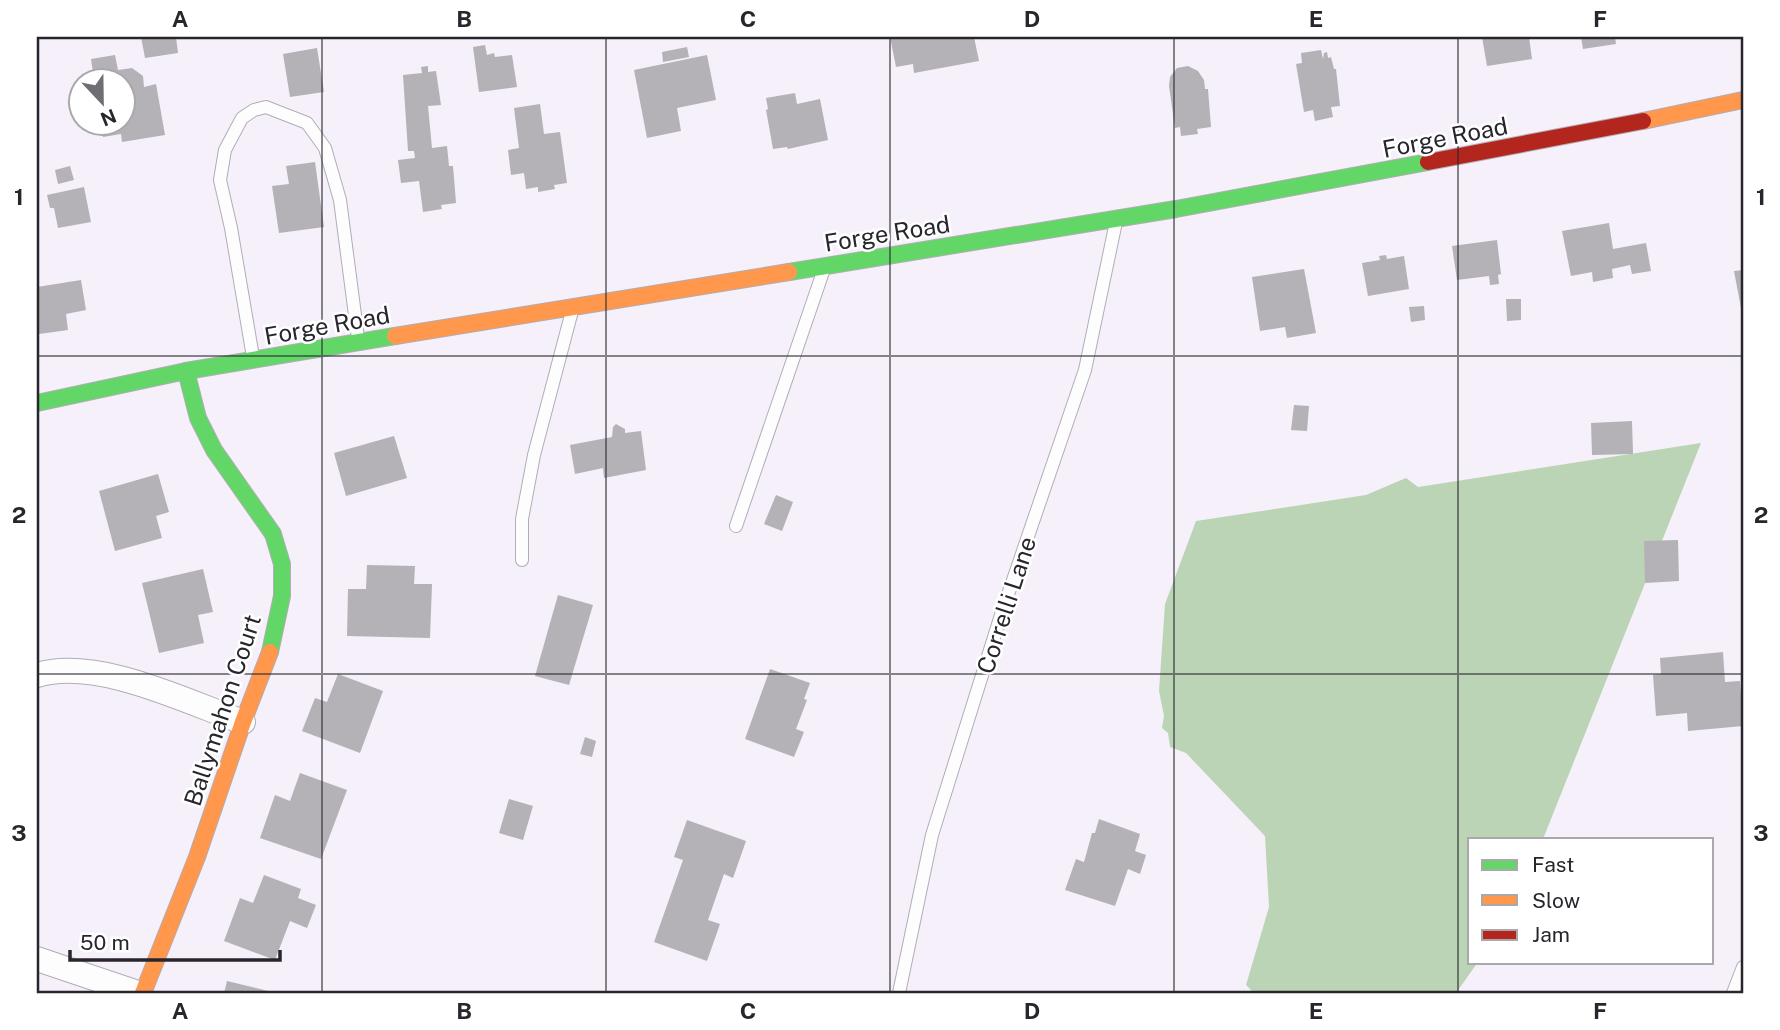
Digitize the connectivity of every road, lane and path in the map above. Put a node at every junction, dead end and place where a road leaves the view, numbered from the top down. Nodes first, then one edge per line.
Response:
1 (1743, 100) edge
2 (1117, 218) junction
3 (825, 266) junction
4 (573, 307) junction
5 (359, 341) junction
6 (253, 361) junction
7 (186, 371) junction
8 (37, 403) edge
9 (736, 526) dead end
10 (522, 560) dead end
11 (37, 675) edge
12 (243, 722) junction
13 (37, 960) edge
14 (1743, 967) edge
15 (141, 993) edge
16 (900, 993) edge
17 (1733, 993) edge

1 - 2 street, Forge Road
2 - 3 street, Forge Road
2 - 16 lane, Correlli Lane
3 - 4 street, Forge Road
3 - 9 lane
4 - 5 street, Forge Road
4 - 10 lane
5 - 6 street, Forge Road
5 - 6 lane
6 - 7 street, Forge Road
7 - 8 street, Forge Road
7 - 12 street, Ballymahon Court
11 - 12 street
12 - 15 street, Ballymahon Court
13 - 15 street
14 - 17 lane

